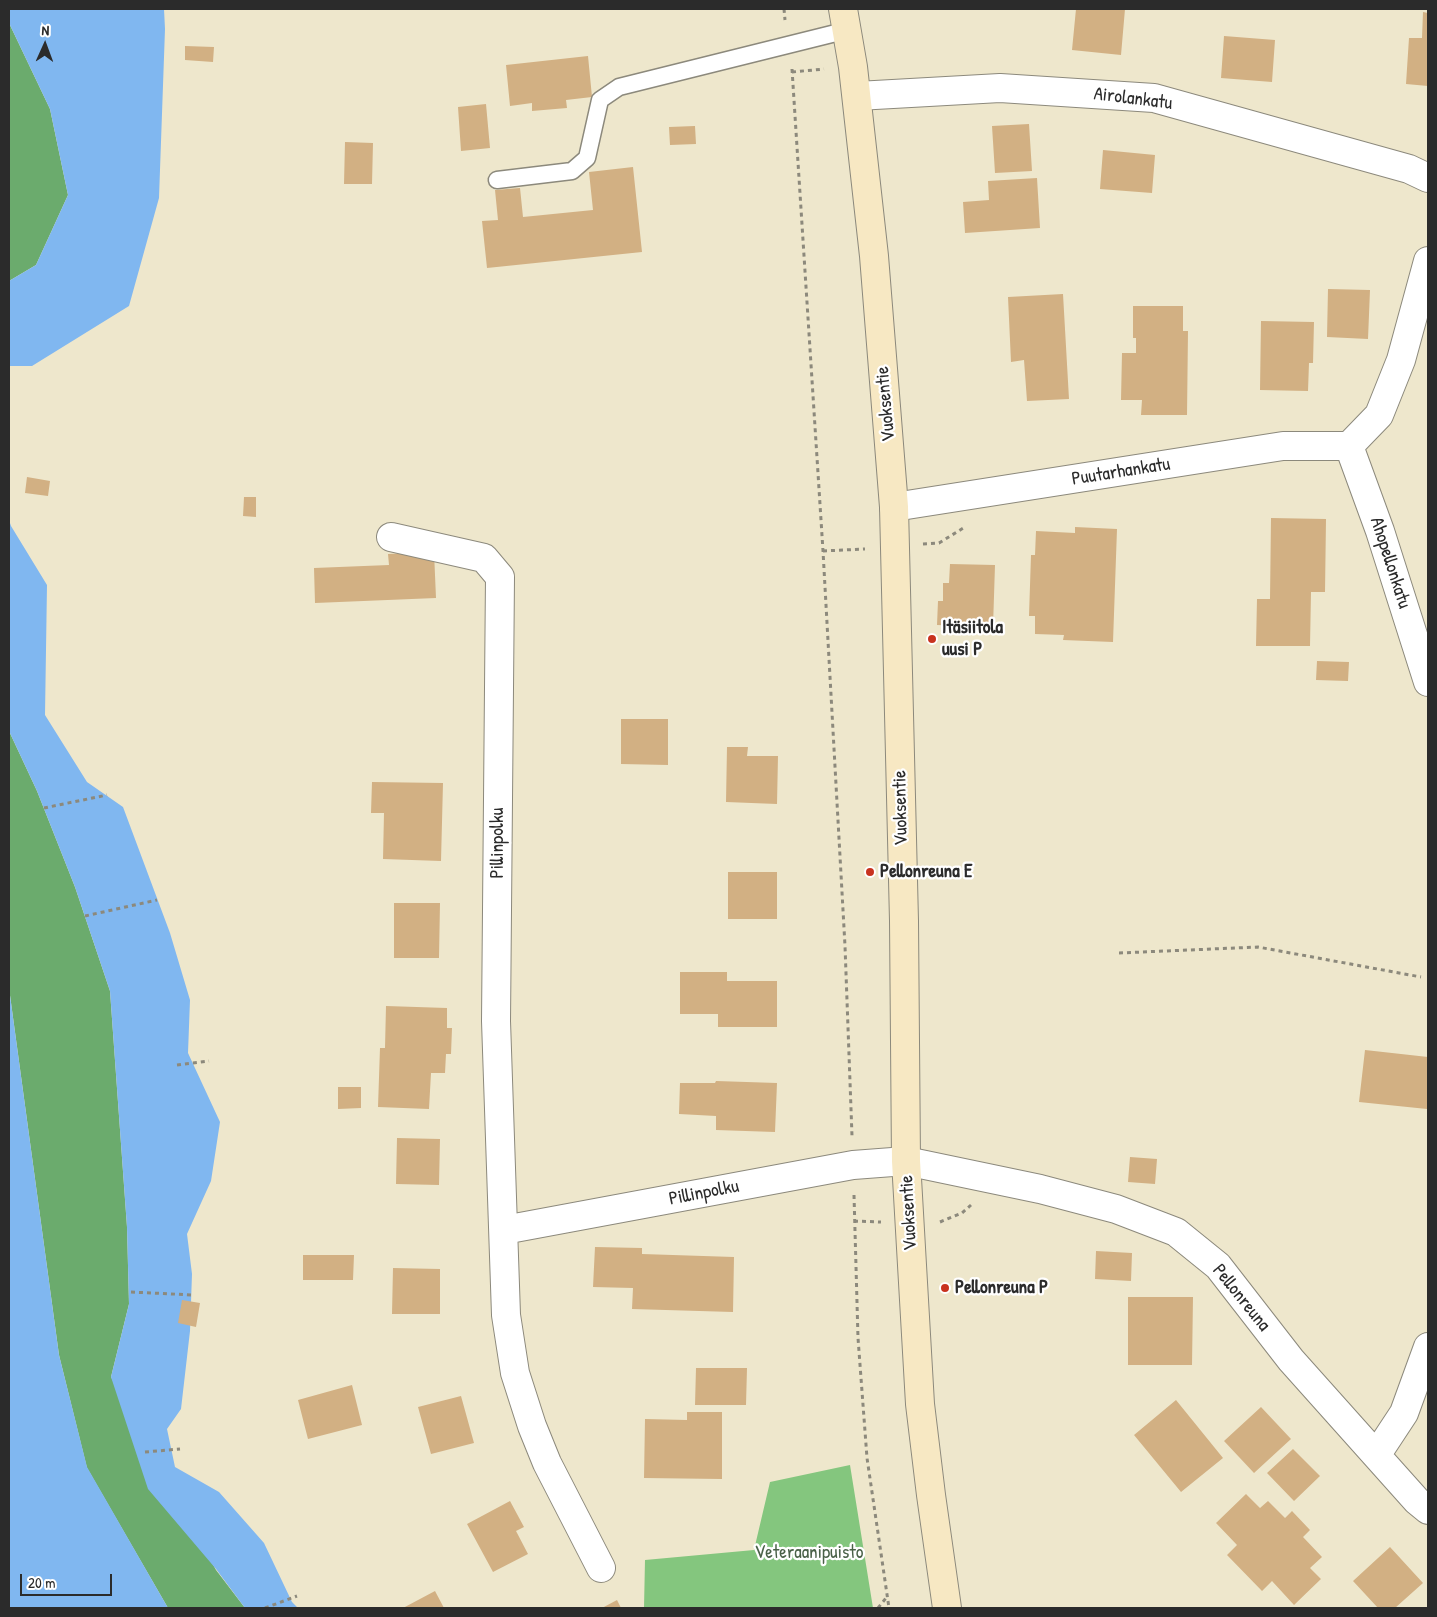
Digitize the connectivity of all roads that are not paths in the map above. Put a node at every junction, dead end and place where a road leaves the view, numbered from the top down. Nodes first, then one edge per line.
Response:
1 (845, 19) edge
2 (857, 96) junction
3 (1428, 178) edge
4 (497, 180) dead end
5 (1428, 261) edge
6 (1349, 446) junction
7 (894, 507) junction
8 (391, 537) dead end
9 (1428, 682) edge
10 (906, 1161) junction
11 (504, 1230) junction
12 (1428, 1347) edge
13 (1377, 1454) junction
14 (1428, 1510) edge
15 (601, 1568) dead end
16 (947, 1608) edge

1 - 2 street, Vuoksentie
1 - 4 lane
2 - 3 street, Airolankatu
2 - 7 street, Vuoksentie
5 - 6 street
6 - 7 street, Puutarhankatu
6 - 9 street, Ahopellonkatu
7 - 10 street, Vuoksentie
8 - 11 street, Pillinpolku
10 - 11 street, Pillinpolku
10 - 13 street, Pellonreuna
10 - 16 street, Vuoksentie
11 - 15 street, Pillinpolku
12 - 13 street
13 - 14 street, Pellonreuna

